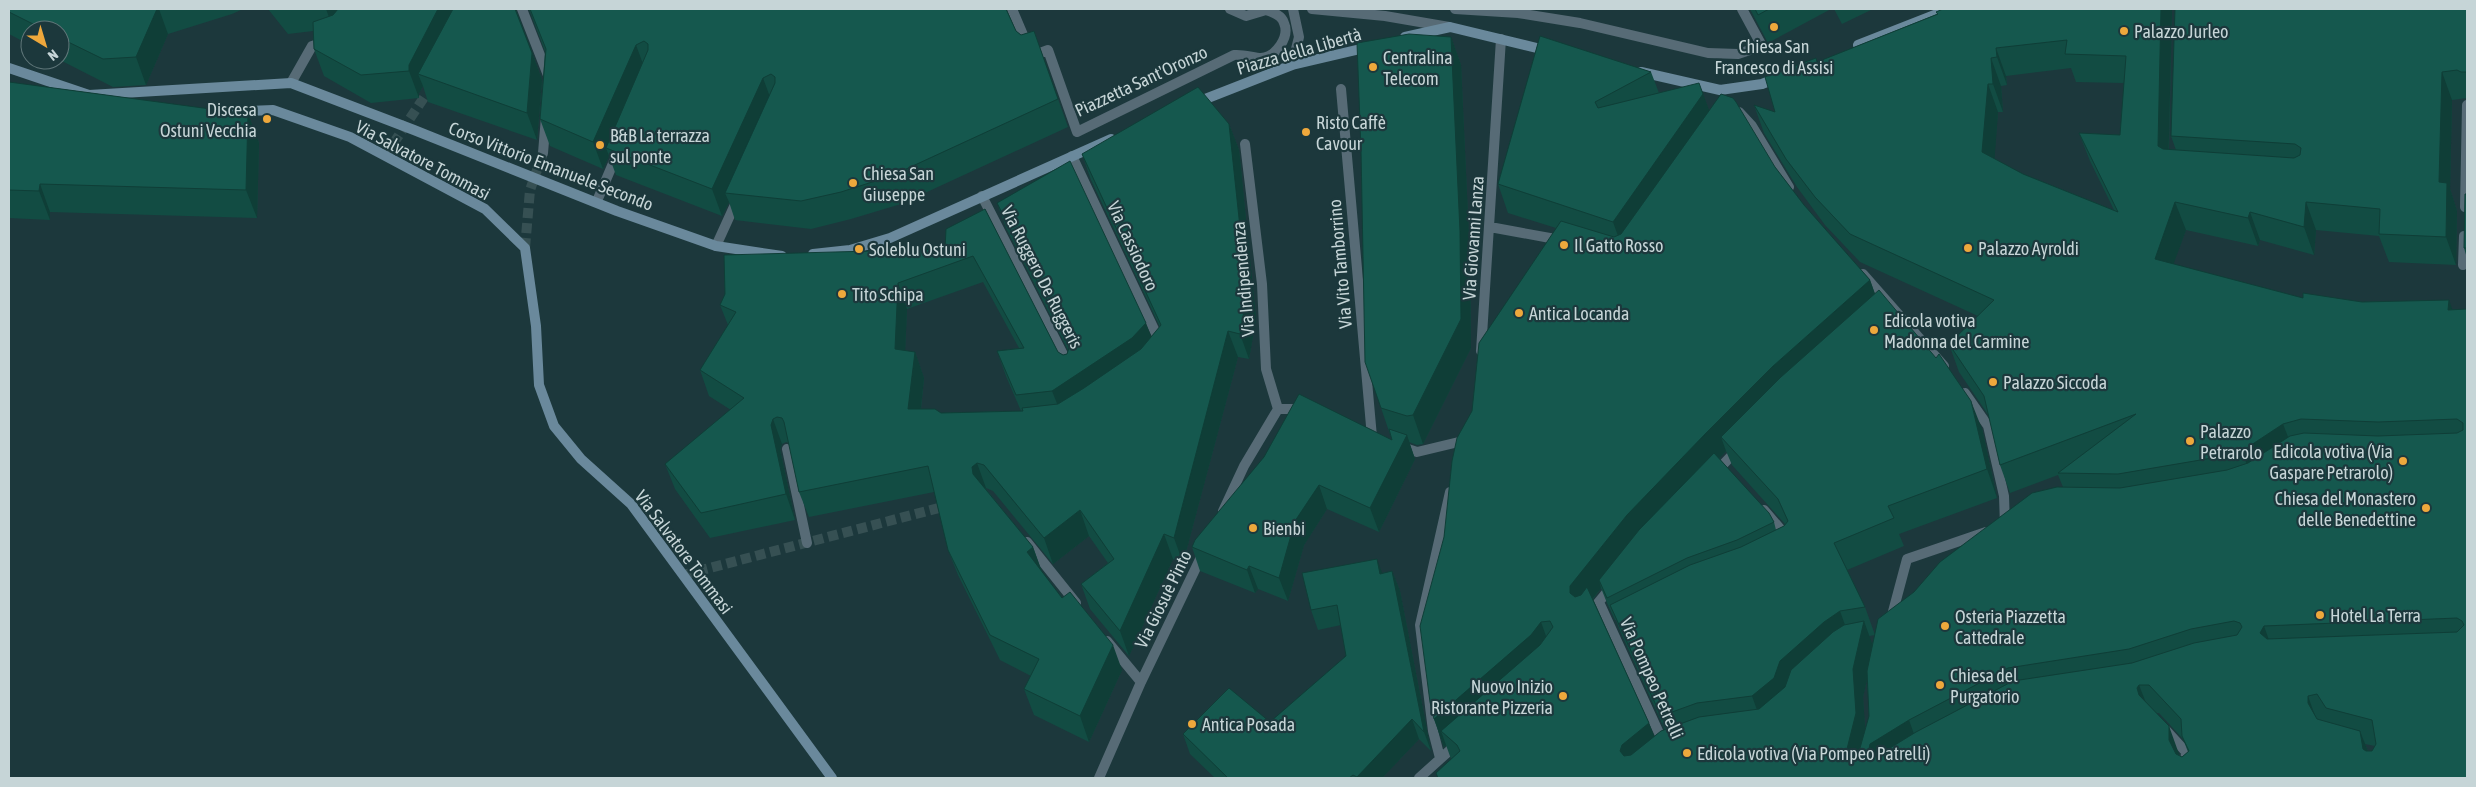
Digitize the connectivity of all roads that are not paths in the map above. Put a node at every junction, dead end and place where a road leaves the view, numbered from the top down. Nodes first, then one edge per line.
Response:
1 (522, 9) edge
2 (1012, 9) edge
3 (1230, 9) edge
4 (1293, 9) edge
5 (1312, 9) edge
6 (1455, 9) edge
7 (1742, 9) edge
8 (1950, 9) edge
9 (1450, 27) junction
10 (338, 37) edge
11 (1396, 40) edge
12 (1502, 40) junction
13 (1378, 44) edge
14 (1852, 48) edge
15 (1558, 53) edge
16 (1292, 65) junction
17 (9, 69) edge
18 (1634, 70) edge
19 (1789, 73) edge
20 (291, 83) junction
21 (548, 88) edge
22 (1340, 89) dead end
23 (1720, 90) junction
24 (89, 95) junction
25 (2467, 105) edge
26 (116, 106) edge
27 (547, 107) edge
28 (1181, 109) edge
29 (203, 112) edge
30 (1117, 136) edge
31 (1245, 144) dead end
32 (620, 147) edge
33 (543, 153) tunnel mouth
34 (1072, 156) junction
35 (742, 191) edge
36 (982, 196) junction
37 (1797, 199) edge
38 (597, 202) junction
39 (1490, 227) junction
40 (1568, 241) edge
41 (716, 246) junction
42 (1853, 264) edge
43 (2464, 265) edge
44 (1164, 350) edge
45 (1481, 361) edge
46 (1948, 371) edge
47 (1073, 374) edge
48 (1960, 386) edge
49 (1278, 409) junction
50 (1316, 409) edge
51 (1742, 445) edge
52 (787, 449) edge
53 (1467, 453) edge
54 (1709, 479) edge
55 (1452, 484) edge
56 (1758, 503) edge
57 (2019, 519) edge
58 (1219, 520) edge
59 (2005, 526) junction
60 (1019, 532) edge
61 (807, 543) dead end
62 (1984, 545) edge
63 (1206, 547) edge
64 (1782, 553) edge
65 (1618, 579) edge
66 (1599, 602) junction
67 (1086, 615) edge
68 (1586, 618) edge
69 (1894, 628) edge
70 (1098, 630) edge
71 (1141, 682) junction
72 (2154, 718) edge
73 (1470, 732) edge
74 (1675, 750) edge
75 (1440, 758) junction
76 (1451, 768) edge
77 (832, 778) edge
78 (1099, 778) edge
79 (1419, 778) edge
80 (2192, 778) edge

1 - 21 street
2 - 3 street, Piazzetta Sant'Oronzo
4 - 16 street
5 - 9 street
6 - 7 street
8 - 14 street
9 - 11 street
9 - 12 street
10 - 20 street
12 - 15 street
12 - 39 street, Via Giovanni Lanza
13 - 16 street, Piazza della Libertà
16 - 28 street, Piazza della Libertà
17 - 24 street, Corso Vittorio Emanuele Secondo
18 - 23 street
19 - 23 street
20 - 24 street, Corso Vittorio Emanuele Secondo
20 - 38 street, Corso Vittorio Emanuele Secondo
22 - 53 street, Via Vito Tamborrino
23 - 37 street
24 - 26 street
25 - 43 street
27 - 33 street
29 - 77 street, Via Salvatore Tommasi
30 - 34 street
31 - 49 street, Via Indipendenza
32 - 38 street
34 - 36 street, Corso Vittorio Emanuele Secondo
34 - 44 street, Via Cassiodoro
35 - 41 street
36 - 41 street, Corso Vittorio Emanuele Secondo
36 - 47 street, Via Ruggero De Ruggeris
38 - 41 street, Corso Vittorio Emanuele Secondo
39 - 40 street
39 - 45 street, Via Giovanni Lanza
42 - 46 street
48 - 59 street
49 - 50 street
49 - 58 street
51 - 54 street
52 - 61 street
55 - 75 street
56 - 64 street
57 - 59 street
59 - 62 street
59 - 69 street
60 - 67 street
63 - 71 street, Via Giosuè Pinto
65 - 66 street
66 - 68 street
66 - 74 street, Via Pompeo Petrelli
70 - 71 street
71 - 78 street, Via Giosuè Pinto
72 - 80 street
73 - 75 street
75 - 76 street
75 - 79 street

